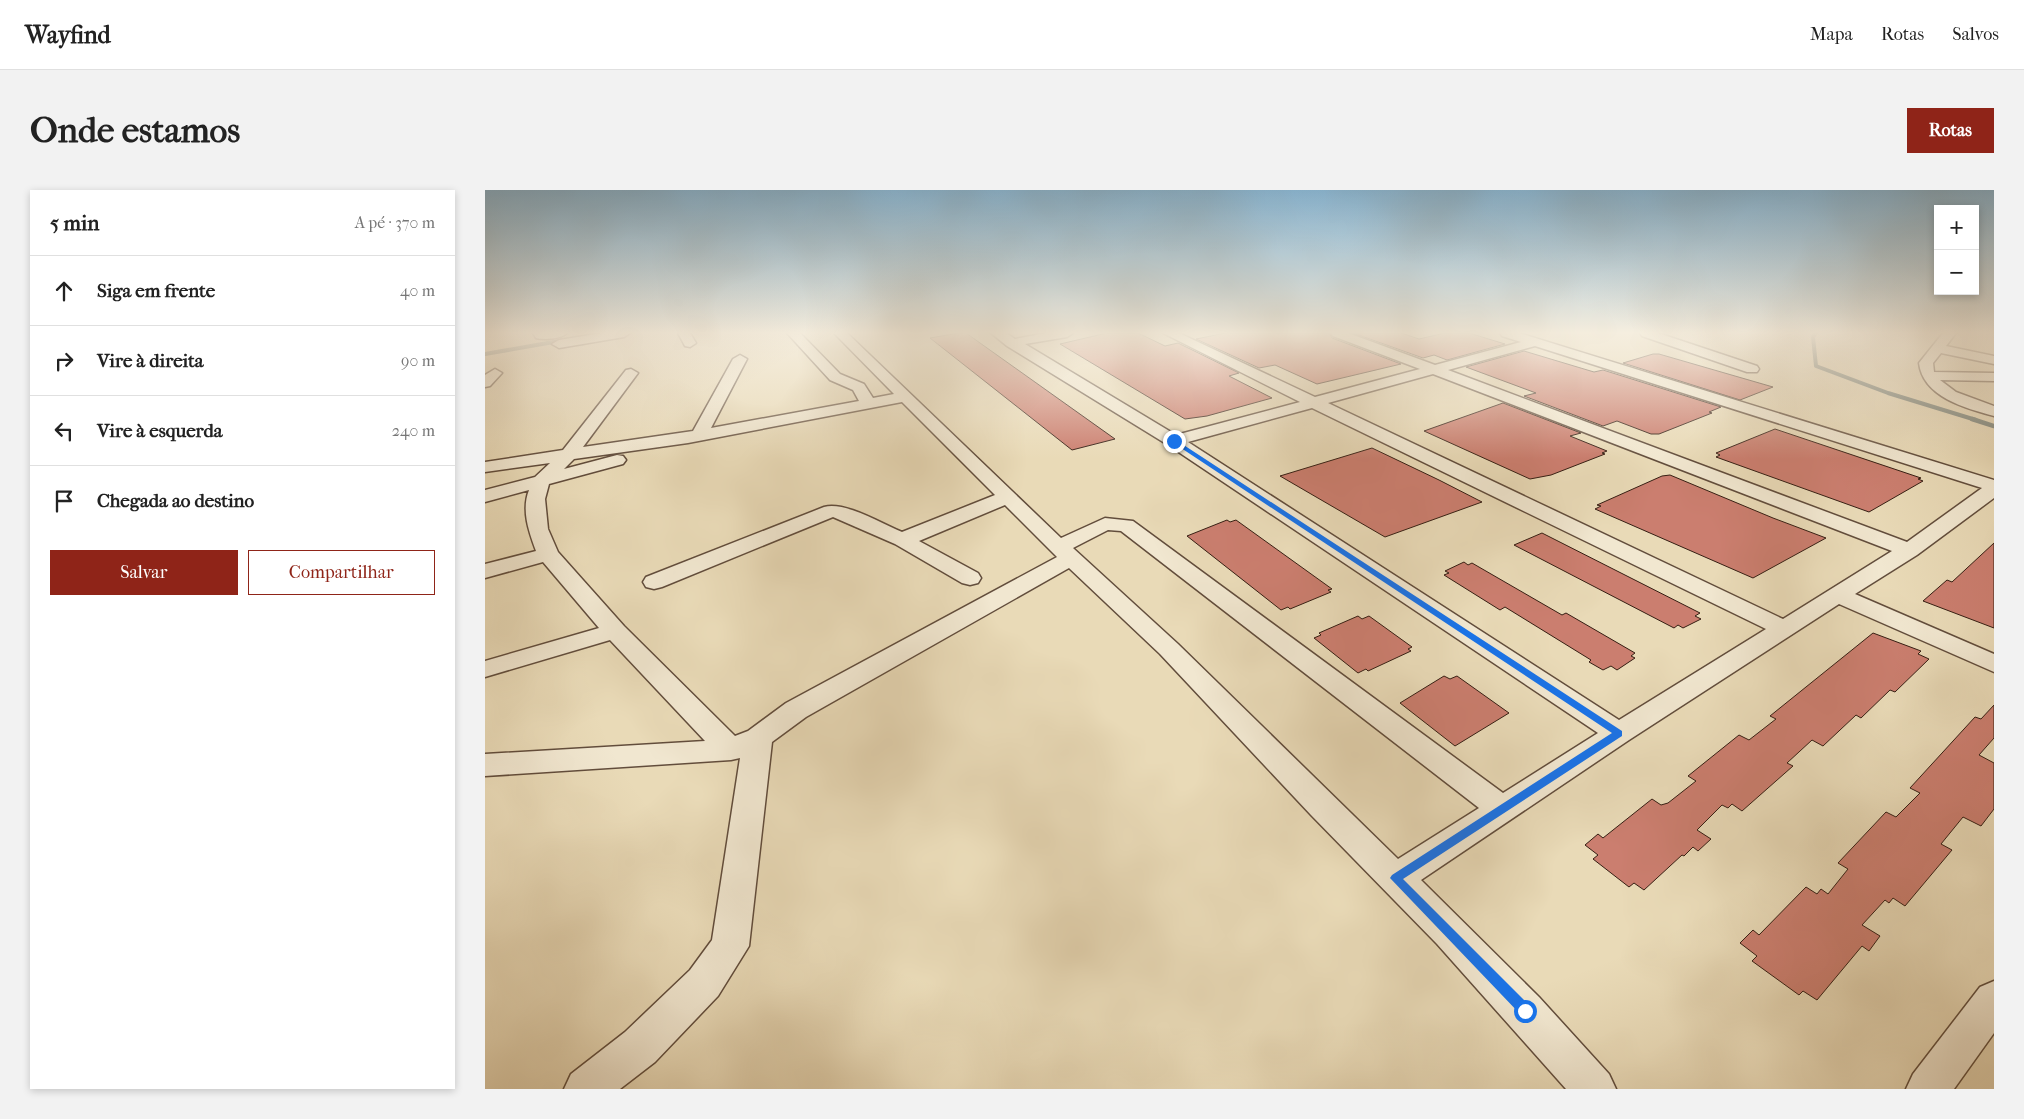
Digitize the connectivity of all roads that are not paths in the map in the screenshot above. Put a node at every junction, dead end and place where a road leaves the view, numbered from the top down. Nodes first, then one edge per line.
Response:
1 (630, 375) edge
2 (731, 375) edge
3 (833, 375) edge
4 (882, 375) edge
5 (1065, 375) edge
6 (1258, 375) edge
7 (1413, 375) edge
8 (1451, 375) edge
9 (1639, 375) edge
10 (1929, 376) joint
11 (1994, 377) edge
12 (905, 398) junction
13 (1315, 402) junction
14 (868, 404) junction
15 (1994, 411) edge
16 (699, 435) junction
17 (1174, 441) junction
18 (569, 454) junction
19 (485, 467) edge
20 (1994, 487) edge
21 (538, 490) junction
22 (1008, 497) junction
23 (485, 498) edge
24 (901, 540) junction
25 (1909, 550) junction
26 (1065, 553) junction
27 (549, 554) junction
28 (485, 571) edge
29 (970, 578) dead end
30 (654, 582) dead end
31 (1838, 596) junction
32 (1785, 629) junction
33 (615, 631) junction
34 (1994, 664) edge
35 (485, 669) edge
36 (1619, 733) junction
37 (744, 744) junction
38 (485, 765) edge
39 (1502, 809) junction
40 (1395, 878) junction
41 (1994, 1000) edge
42 (586, 1089) edge
43 (1594, 1089) edge
44 (1928, 1089) edge

1 - 18 street
2 - 16 street
3 - 14 street
4 - 12 street
5 - 17 street
6 - 13 street
7 - 13 street
8 - 25 street
9 - 20 street
10 - 11 street
10 - 15 street
12 - 14 street
12 - 22 street
13 - 17 street
13 - 32 street
14 - 16 street
16 - 18 street
16 - 21 street
17 - 36 street
18 - 19 street
18 - 21 street
20 - 25 street
21 - 23 street
21 - 27 street
22 - 24 street
22 - 26 street
24 - 29 street
24 - 30 street
25 - 31 street
26 - 37 street
26 - 39 street
26 - 40 street
27 - 28 street
27 - 33 street
31 - 32 street
31 - 34 street
32 - 36 street
33 - 35 street
33 - 37 street
36 - 39 street
37 - 38 street
37 - 42 street
39 - 40 street
40 - 43 street
41 - 44 street

